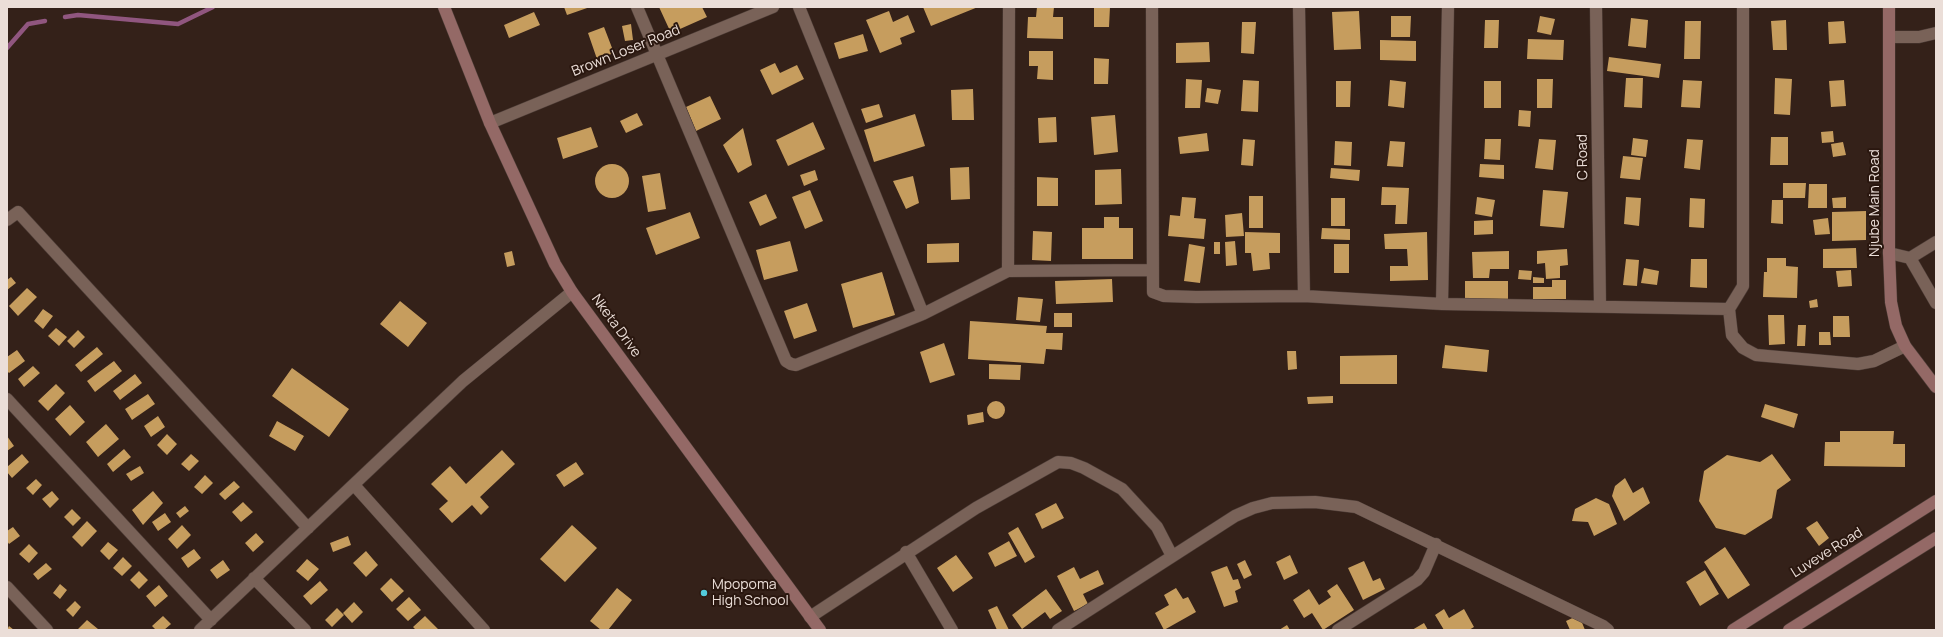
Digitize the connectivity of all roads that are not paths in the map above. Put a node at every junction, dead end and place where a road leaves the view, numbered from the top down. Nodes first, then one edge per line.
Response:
1 (444, 7) edge
2 (637, 7) edge
3 (773, 7) edge
4 (799, 7) edge
5 (1009, 7) edge
6 (1152, 7) edge
7 (1299, 7) edge
8 (1448, 7) edge
9 (1596, 7) edge
10 (1742, 7) edge
11 (1889, 7) edge
12 (1936, 33) edge
13 (1890, 37) junction
14 (657, 55) junction
15 (490, 123) junction
16 (7, 220) edge
17 (1936, 242) edge
18 (1889, 253) junction
19 (1910, 258) junction
20 (1152, 270) junction
21 (1008, 271) junction
22 (572, 292) junction
23 (1304, 296) junction
24 (1936, 303) edge
25 (1442, 304) junction
26 (1600, 306) junction
27 (1729, 309) junction
28 (923, 314) junction
29 (1905, 346) junction
30 (1936, 387) edge
31 (7, 399) edge
32 (354, 485) junction
33 (1936, 501) edge
34 (308, 528) junction
35 (1936, 538) edge
36 (1436, 544) junction
37 (906, 552) junction
38 (1172, 556) junction
39 (254, 578) junction
40 (7, 587) edge
41 (810, 617) junction
42 (212, 620) junction
43 (47, 630) edge
44 (200, 630) edge
45 (305, 630) edge
46 (484, 630) edge
47 (820, 630) edge
48 (952, 630) edge
49 (1058, 630) edge
50 (1338, 630) edge
51 (1608, 630) edge
52 (1733, 630) edge
53 (1789, 630) edge

1 - 15 street, Nketa Drive
2 - 14 street
3 - 14 street, Brown Loser Road
4 - 28 street
5 - 21 street
6 - 20 street
7 - 23 street
8 - 25 street
9 - 26 street, C Road
10 - 27 street
11 - 13 street, Njube Main Road
12 - 13 street
13 - 18 street, Njube Main Road
14 - 15 street, Brown Loser Road
14 - 28 street
15 - 22 street, Nketa Drive
16 - 34 street
17 - 19 street
18 - 19 street
18 - 29 street, Njube Main Road
19 - 24 street
20 - 21 street
20 - 23 street
21 - 28 street
22 - 32 street
22 - 41 street, Nketa Drive
23 - 25 street
25 - 26 street
26 - 27 street
27 - 29 street
29 - 30 street, Njube Main Road
31 - 42 street
32 - 34 street
32 - 46 street
33 - 52 street, Luveve Road
34 - 39 street
35 - 53 street
36 - 38 street
36 - 50 street
36 - 51 street
37 - 38 street
37 - 41 street
37 - 48 street
38 - 49 street
39 - 42 street
39 - 45 street
40 - 43 street
41 - 47 street, Nketa Drive
42 - 44 street

